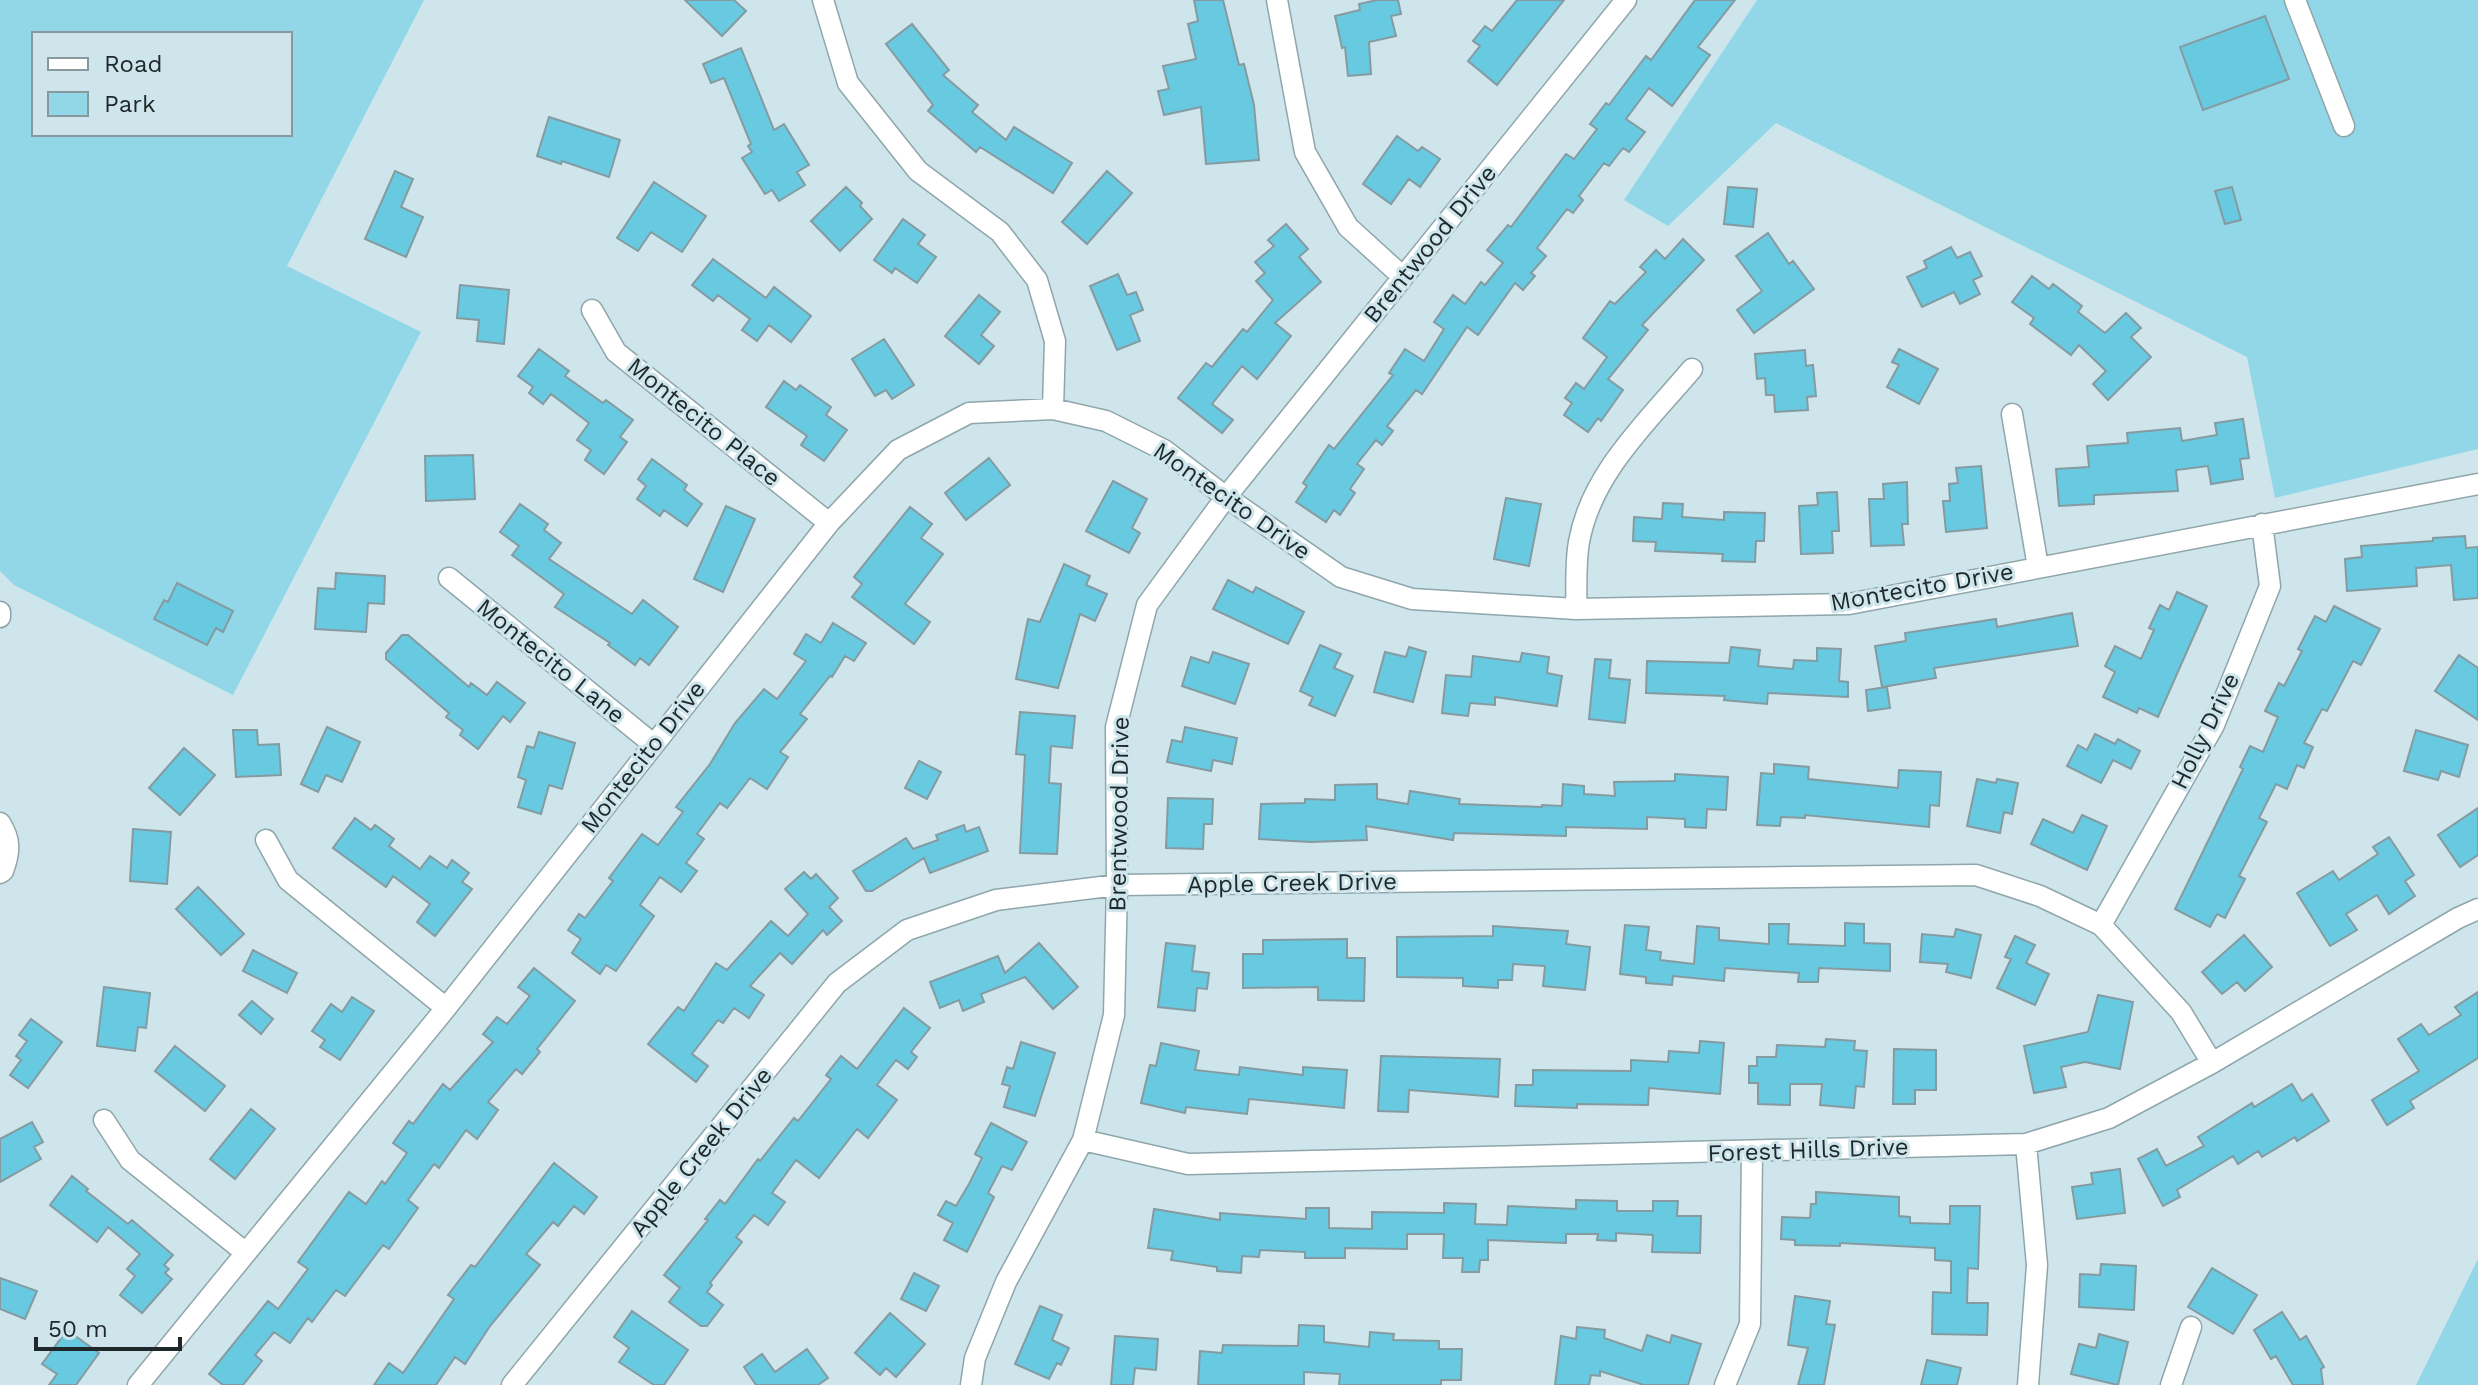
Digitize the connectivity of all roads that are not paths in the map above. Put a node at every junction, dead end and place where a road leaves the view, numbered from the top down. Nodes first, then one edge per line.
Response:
1 (823, 0) edge
2 (1277, 0) edge
3 (1626, 0) edge
4 (2295, 0) edge
5 (2344, 126) dead end
6 (1403, 277) junction
7 (592, 310) dead end
8 (1692, 369) dead end
9 (1053, 409) junction
10 (2012, 414) dead end
11 (2478, 484) edge
12 (1226, 497) junction
13 (829, 523) junction
14 (2262, 524) junction
15 (2038, 567) junction
16 (449, 578) dead end
17 (1576, 609) junction
18 (653, 744) junction
19 (0, 823) edge
20 (266, 840) dead end
21 (0, 873) edge
22 (1117, 885) junction
23 (2478, 909) edge
24 (2101, 925) junction
25 (446, 1008) junction
26 (2212, 1063) junction
27 (104, 1120) dead end
28 (1083, 1140) junction
29 (2026, 1144) junction
30 (1752, 1152) junction
31 (246, 1253) junction
32 (2191, 1327) dead end
33 (138, 1385) edge
34 (512, 1385) edge
35 (971, 1385) edge
36 (1725, 1385) edge
37 (2028, 1385) edge
38 (2171, 1385) edge

1 - 9 street
2 - 6 street
3 - 6 street, Brentwood Drive
4 - 5 street
6 - 12 street, Brentwood Drive
7 - 13 street, Montecito Place
8 - 17 street
9 - 12 street, Montecito Drive
9 - 13 street, Montecito Drive
10 - 15 street
11 - 14 street, Montecito Drive
12 - 17 street, Montecito Drive
12 - 22 street, Brentwood Drive
13 - 18 street, Montecito Drive
14 - 15 street, Montecito Drive
14 - 24 street, Holly Drive
15 - 17 street, Montecito Drive
16 - 18 street, Montecito Lane
18 - 25 street, Montecito Drive
19 - 21 street
20 - 25 street
22 - 24 street, Apple Creek Drive
22 - 28 street, Brentwood Drive
22 - 34 street, Apple Creek Drive
23 - 26 street, Forest Hills Drive
24 - 26 street, Apple Creek Drive
25 - 31 street, Montecito Drive
26 - 29 street, Forest Hills Drive
27 - 31 street
28 - 30 street, Forest Hills Drive
28 - 35 street, Brentwood Drive
29 - 30 street, Forest Hills Drive
29 - 37 street
30 - 36 street
31 - 33 street, Montecito Drive
32 - 38 street

